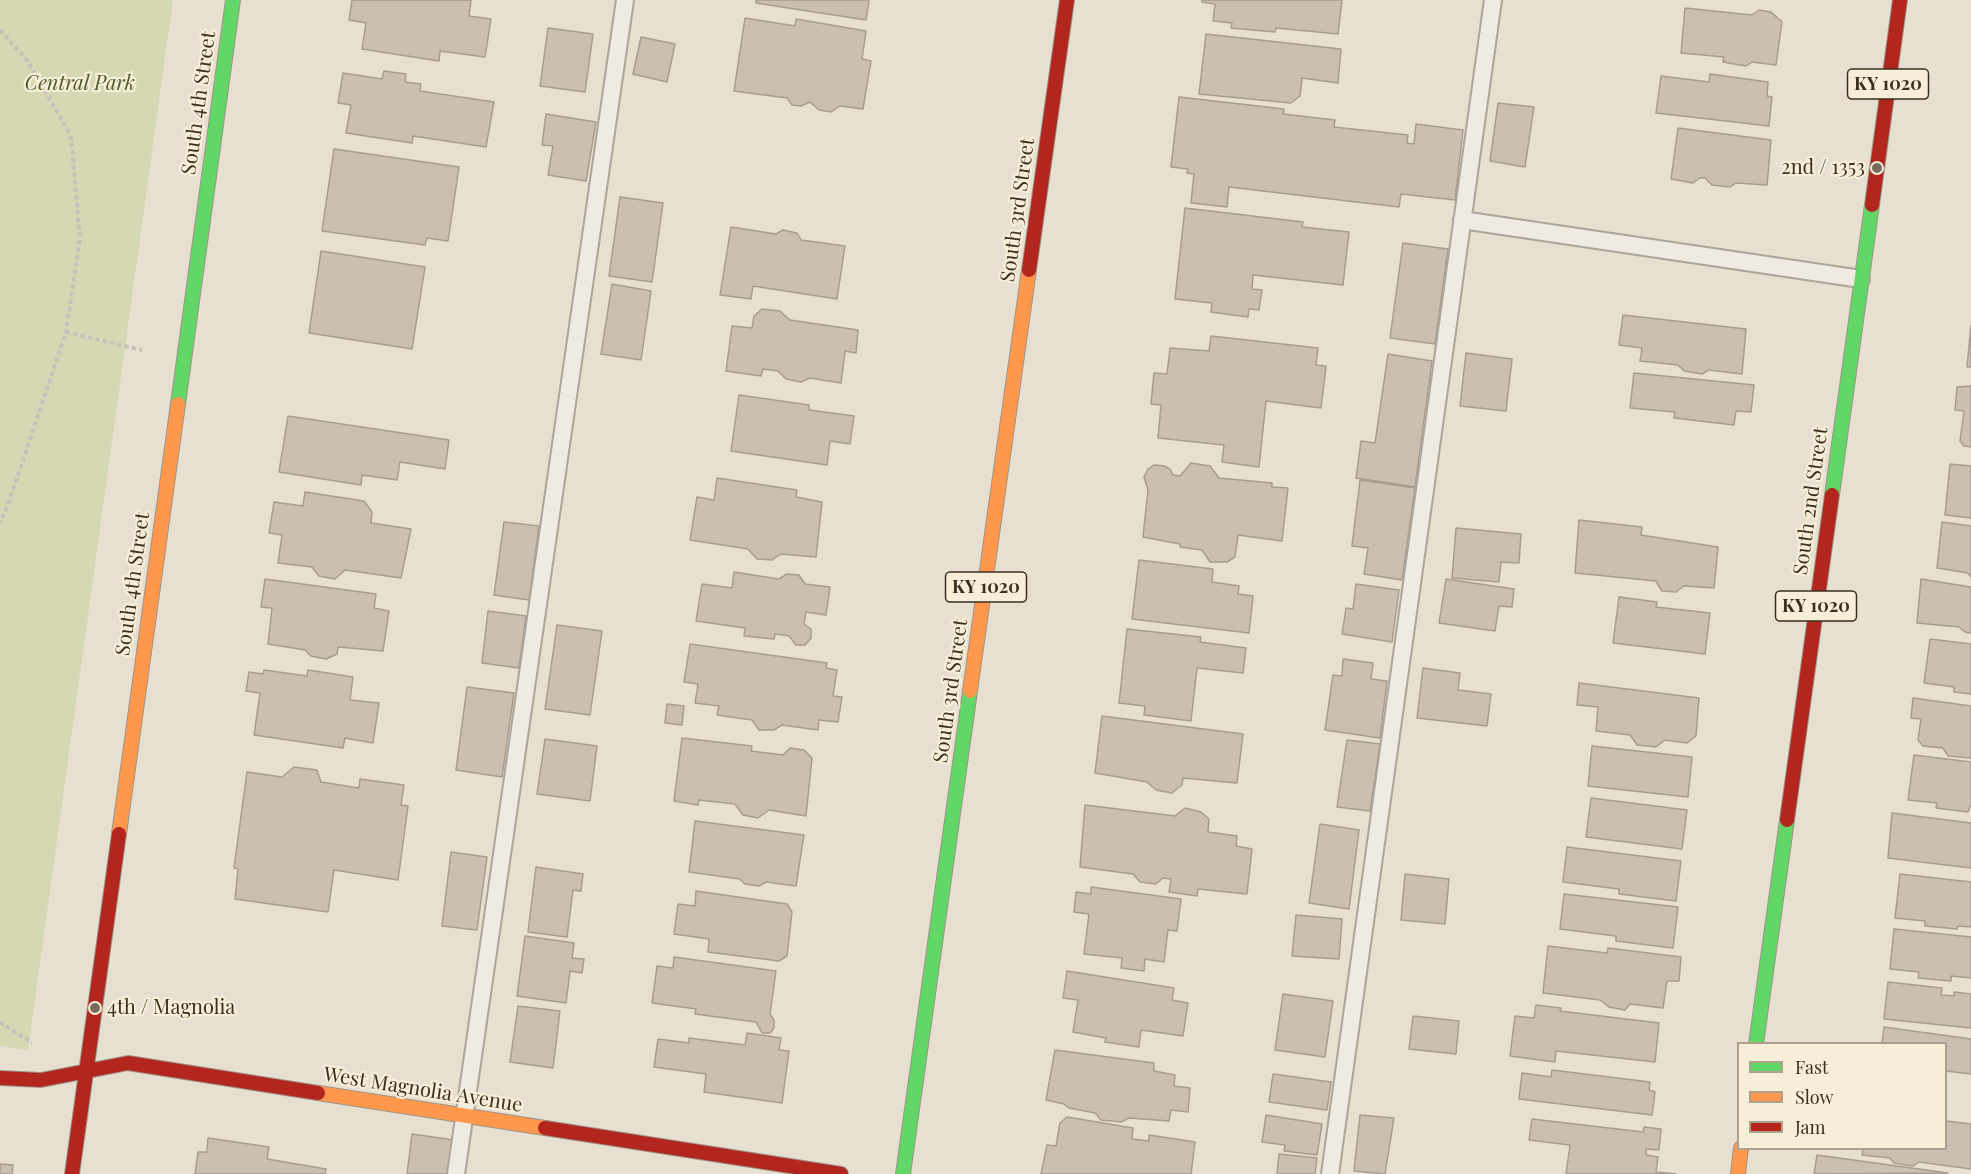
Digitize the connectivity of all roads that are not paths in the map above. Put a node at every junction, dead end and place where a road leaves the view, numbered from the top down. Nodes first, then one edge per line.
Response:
1 (233, 0) edge
2 (625, 0) edge
3 (1067, 0) edge
4 (1493, 0) edge
5 (1900, 0) edge
6 (1462, 220) junction
7 (1861, 279) junction
8 (1756, 1042) edge
9 (87, 1072) junction
10 (0, 1078) edge
11 (464, 1117) junction
12 (1741, 1150) edge
13 (72, 1174) edge
14 (456, 1174) edge
15 (841, 1174) edge
16 (903, 1174) edge
17 (1330, 1174) edge
18 (1737, 1174) edge

1 - 9 main road, South 4th Street
2 - 11 lane
3 - 16 main road, South 3rd Street / KY 1020
4 - 6 lane
5 - 7 main road, South 2nd Street / KY 1020
6 - 7 lane
6 - 17 lane
7 - 8 main road, South 2nd Street / KY 1020
9 - 10 main road, West Magnolia Avenue
9 - 11 main road, West Magnolia Avenue
9 - 13 main road, South 4th Street
11 - 14 lane
11 - 15 main road, West Magnolia Avenue
12 - 18 main road

